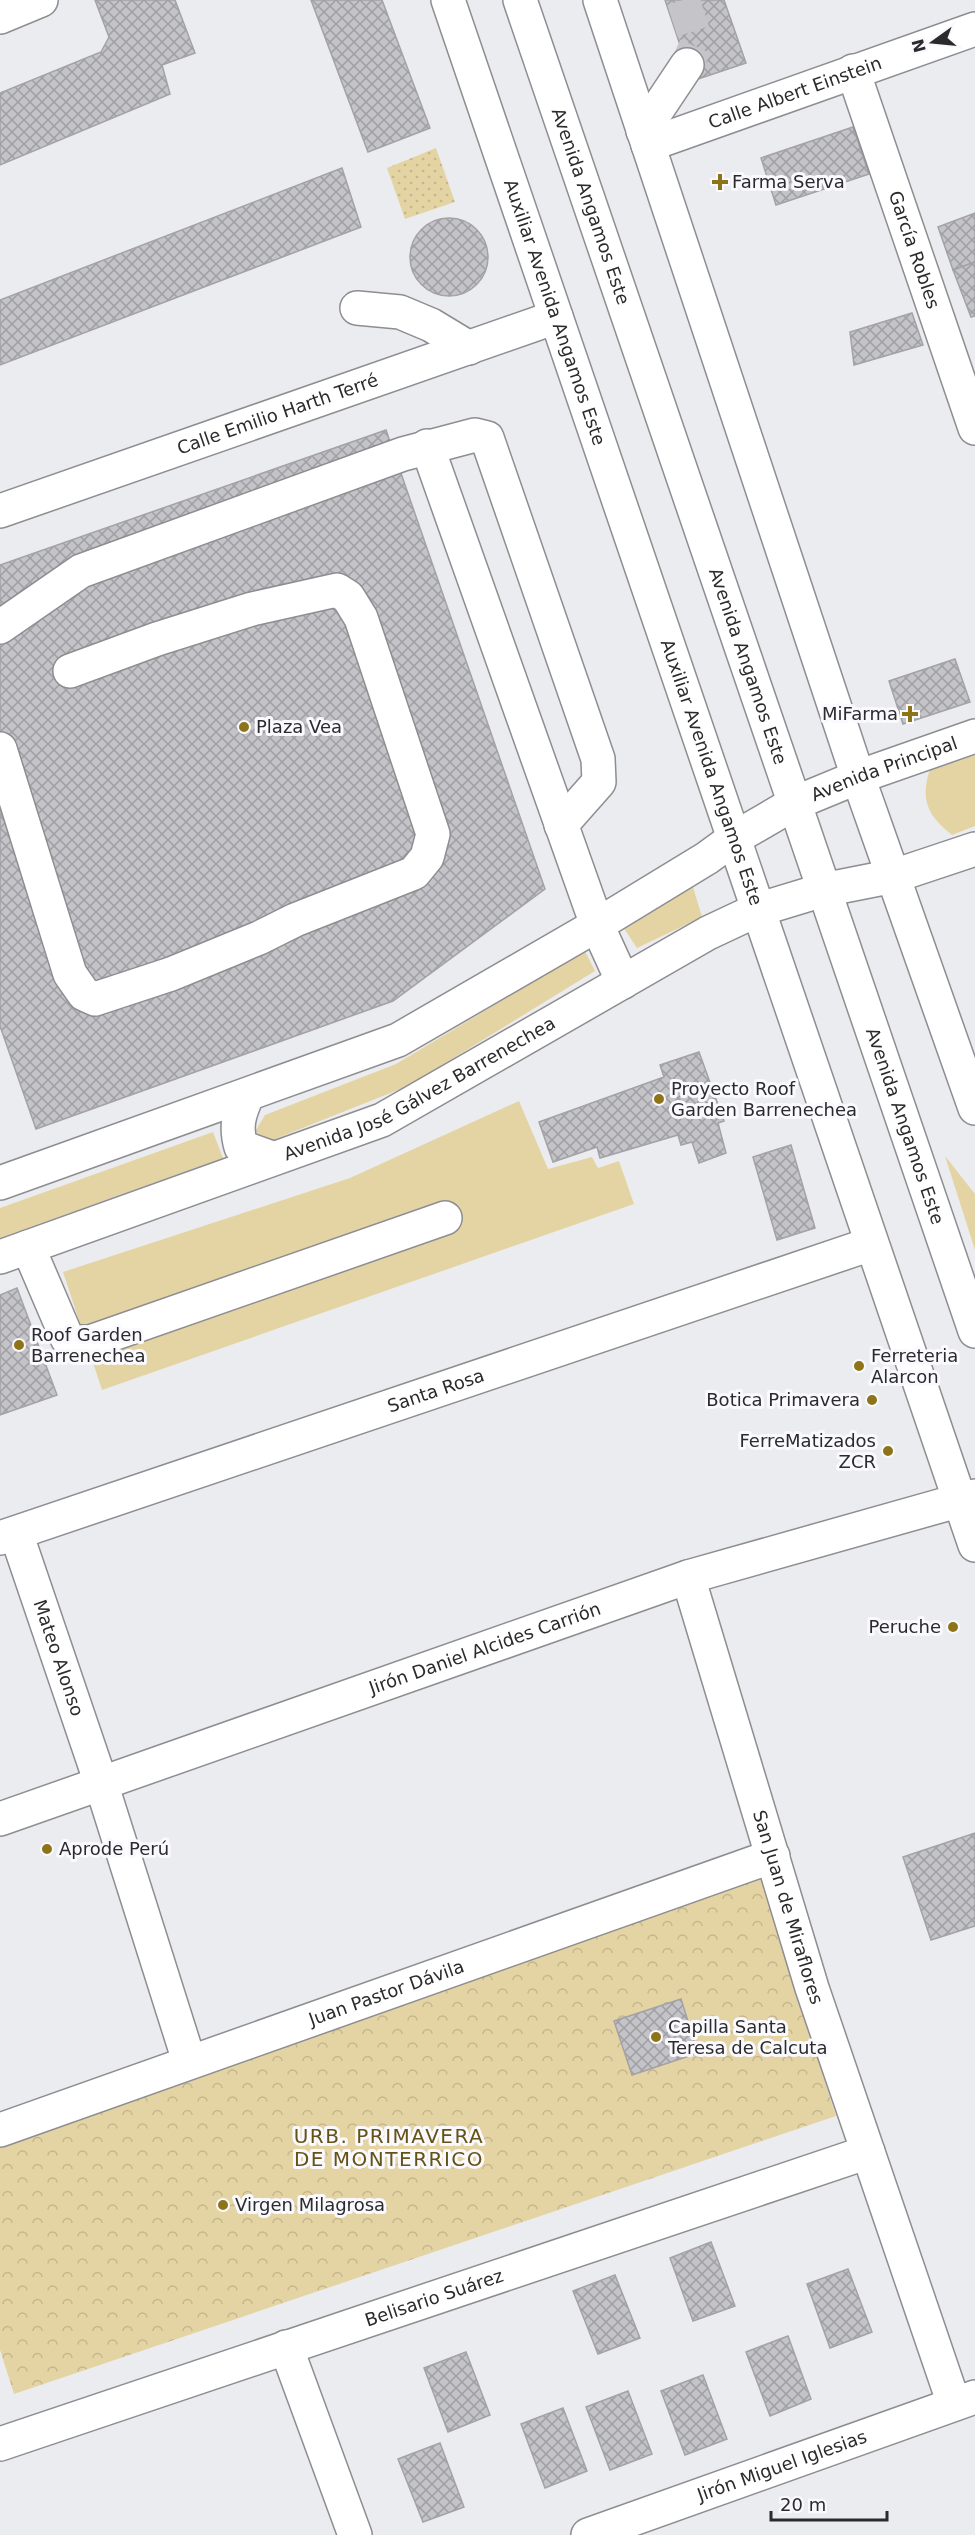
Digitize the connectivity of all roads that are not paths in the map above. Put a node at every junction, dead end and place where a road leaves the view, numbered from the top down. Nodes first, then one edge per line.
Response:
1 (42, 0) edge
2 (447, 0) edge
3 (520, 0) edge
4 (600, 0) edge
5 (0, 17) edge
6 (975, 29) edge
7 (687, 65) tunnel mouth
8 (853, 71) junction
9 (646, 138) junction
10 (357, 308) dead end
11 (556, 317) junction
12 (469, 348) junction
13 (975, 428) edge
14 (427, 446) junction
15 (0, 511) edge
16 (0, 627) edge
17 (70, 671) dead end
18 (975, 736) edge
19 (0, 749) edge
20 (858, 777) junction
21 (795, 803) junction
22 (561, 825) junction
23 (733, 839) junction
24 (975, 849) edge
25 (894, 876) junction
26 (823, 890) junction
27 (757, 910) junction
28 (597, 925) junction
29 (623, 982) junction
30 (247, 1096) junction
31 (975, 1108) edge
32 (272, 1158) junction
33 (0, 1183) edge
34 (445, 1218) dead end
35 (871, 1244) junction
36 (14, 1252) edge
37 (975, 1331) edge
38 (967, 1498) edge
39 (8, 1536) edge
40 (975, 1545) edge
41 (688, 1577) junction
42 (101, 1783) junction
43 (0, 1819) edge
44 (773, 1856) junction
45 (189, 2061) junction
46 (0, 2130) edge
47 (868, 2152) junction
48 (286, 2347) junction
49 (964, 2401) edge
50 (0, 2444) edge
51 (355, 2535) edge
52 (588, 2535) edge

1 - 5 street
2 - 11 street, Auxiliar Avenida Angamos Este
3 - 21 street, Avenida Angamos Este
4 - 9 street
6 - 8 street, Calle Albert Einstein
7 - 9 street
8 - 9 street, Calle Albert Einstein
8 - 13 street, García Robles
9 - 20 street
10 - 12 street
11 - 12 street, Calle Emilio Harth Terré
11 - 23 street, Auxiliar Avenida Angamos Este
12 - 15 street, Calle Emilio Harth Terré
14 - 16 street
14 - 22 street
14 - 22 street
17 - 19 street
18 - 20 street, Avenida Principal
20 - 21 street, Avenida Principal
20 - 25 street
21 - 23 street
21 - 26 street, Avenida Angamos Este
22 - 28 street
23 - 27 street, Auxiliar Avenida Angamos Este
23 - 28 street
24 - 25 street
25 - 26 street
25 - 31 street
26 - 27 street, Avenida José Gálvez Barrenechea
26 - 37 street, Avenida Angamos Este
27 - 29 street, Avenida José Gálvez Barrenechea
27 - 35 street, Auxiliar Avenida Angamos Este
28 - 29 street
28 - 30 street
29 - 32 street, Avenida José Gálvez Barrenechea
30 - 32 street
30 - 33 street
32 - 36 street, Avenida José Gálvez Barrenechea
34 - 36 street
35 - 38 street, Auxiliar Avenida Angamos Este
35 - 39 street, Santa Rosa
38 - 40 street, Auxiliar Avenida Angamos Este
38 - 41 street, Jirón Daniel Alcides Carrión
39 - 42 street, Mateo Alonso
41 - 42 street, Jirón Daniel Alcides Carrión
41 - 44 street, San Juan de Miraflores
42 - 43 street, Jirón Daniel Alcides Carrión
42 - 45 street, Mateo Alonso
44 - 45 street, Juan Pastor Dávila
44 - 47 street, San Juan de Miraflores
45 - 46 street, Juan Pastor Dávila
47 - 48 street, Belisario Suárez
47 - 49 street, San Juan de Miraflores
48 - 50 street, Belisario Suárez
48 - 51 street
49 - 52 street, Jirón Miguel Iglesias

